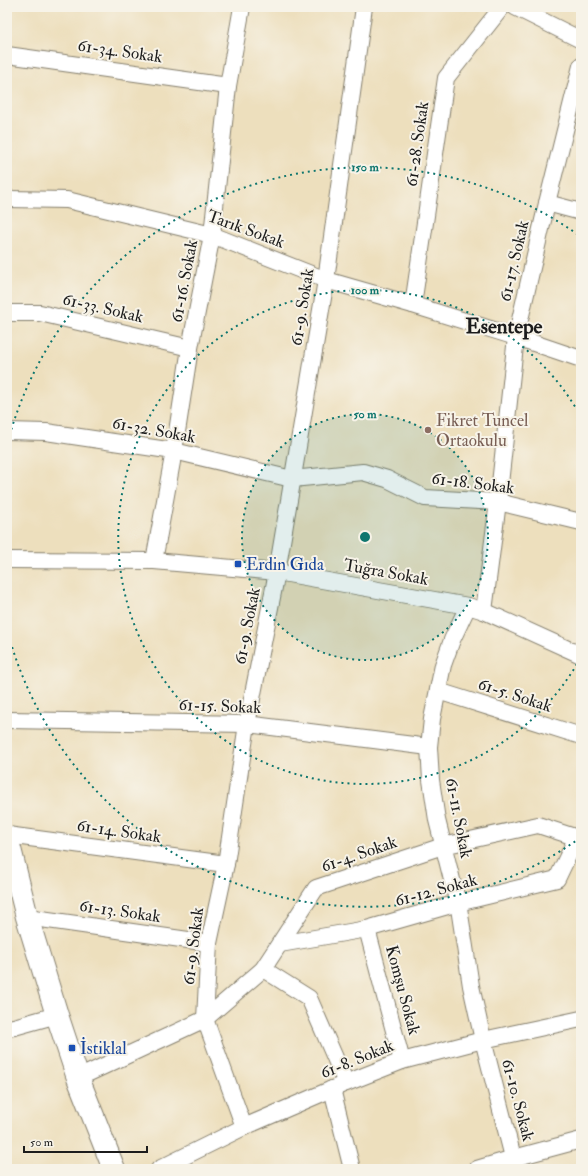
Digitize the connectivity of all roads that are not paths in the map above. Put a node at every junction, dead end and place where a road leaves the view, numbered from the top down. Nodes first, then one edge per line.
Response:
1 (242, 7) edge
2 (364, 7) edge
3 (502, 7) edge
4 (515, 7) edge
5 (581, 40) edge
6 (7, 55) edge
7 (581, 66) edge
8 (228, 86) junction
9 (7, 199) edge
10 (547, 204) junction
11 (581, 212) edge
12 (212, 235) junction
13 (326, 280) junction
14 (413, 305) junction
15 (7, 313) edge
16 (516, 337) junction
17 (190, 348) junction
18 (581, 359) edge
19 (7, 432) edge
20 (174, 451) junction
21 (292, 480) junction
22 (498, 502) junction
23 (581, 522) edge
24 (7, 560) edge
25 (154, 561) junction
26 (277, 572) junction
27 (468, 606) junction
28 (484, 611) junction
29 (581, 655) edge
30 (438, 691) junction
31 (7, 720) edge
32 (247, 724) junction
33 (581, 736) edge
34 (429, 747) junction
35 (7, 836) edge
36 (579, 838) edge
37 (443, 846) junction
38 (226, 864) junction
39 (458, 903) junction
40 (27, 917) junction
41 (367, 929) junction
42 (209, 943) junction
43 (280, 944) junction
44 (263, 969) junction
45 (57, 1015) junction
46 (204, 1019) junction
47 (581, 1019) edge
48 (7, 1028) edge
49 (483, 1040) junction
50 (402, 1061) junction
51 (78, 1078) junction
52 (339, 1086) junction
53 (244, 1127) junction
54 (581, 1140) edge
55 (515, 1163) edge
56 (114, 1169) edge
57 (159, 1169) edge
58 (352, 1169) edge
59 (478, 1169) edge

1 - 8 street, 61-16. Sokak
2 - 13 street, 61-9. Sokak
3 - 14 street, 61-28. Sokak
4 - 5 street
6 - 8 street, 61-34. Sokak
7 - 10 street, 61-17. Sokak
8 - 12 street, 61-16. Sokak
9 - 12 street, Tarık Sokak
10 - 11 street
10 - 16 street, 61-17. Sokak
12 - 13 street, Tarık Sokak
12 - 17 street, 61-16. Sokak
13 - 14 street, Tarık Sokak
13 - 21 street, 61-9. Sokak
14 - 16 street, Tarık Sokak
15 - 17 street, 61-33. Sokak
16 - 18 street, Tarık Sokak
16 - 22 street, 61-17. Sokak
17 - 20 street, 61-16. Sokak
19 - 20 street, 61-32. Sokak
20 - 21 street, 61-32. Sokak
20 - 25 street, 61-16. Sokak
21 - 22 street, 61-18. Sokak
21 - 26 street, 61-9. Sokak
22 - 23 street, 61-18. Sokak
22 - 28 street, 61-17. Sokak
24 - 25 street, Tuğra Sokak
25 - 26 street, Tuğra Sokak
26 - 27 street, Tuğra Sokak
26 - 32 street, 61-9. Sokak
27 - 28 street, Tuğra Sokak
27 - 30 street, 61-11. Sokak
28 - 29 street, Tuğra Sokak
30 - 33 street, 61-5. Sokak
30 - 34 street, 61-11. Sokak
31 - 32 street, 61-15. Sokak
32 - 34 street, 61-15. Sokak
32 - 38 street, 61-9. Sokak
34 - 37 street, 61-11. Sokak
35 - 38 street, 61-14. Sokak
35 - 40 street
36 - 37 street, 61-4. Sokak
36 - 39 street, 61-12. Sokak
37 - 39 street, 61-11. Sokak
37 - 43 street, 61-4. Sokak
38 - 42 street, 61-9. Sokak
39 - 41 street, 61-12. Sokak
39 - 49 street, 61-11. Sokak
40 - 42 street, 61-13. Sokak
40 - 45 street
41 - 43 street, 61-12. Sokak
41 - 50 street, Komşu Sokak
42 - 46 street, 61-9. Sokak
43 - 44 street, 61-4. Sokak
44 - 46 street, 61-4. Sokak
44 - 52 street
45 - 48 street
45 - 51 street
46 - 51 street, 61-4. Sokak
46 - 53 street, 61-9. Sokak
47 - 49 street, 61-8. Sokak
49 - 50 street, 61-8. Sokak
49 - 55 street, 61-10. Sokak
50 - 52 street, 61-8. Sokak
51 - 56 street
52 - 53 street, 61-8. Sokak
52 - 58 street
53 - 57 street, 61-8. Sokak
54 - 55 street
55 - 59 street

